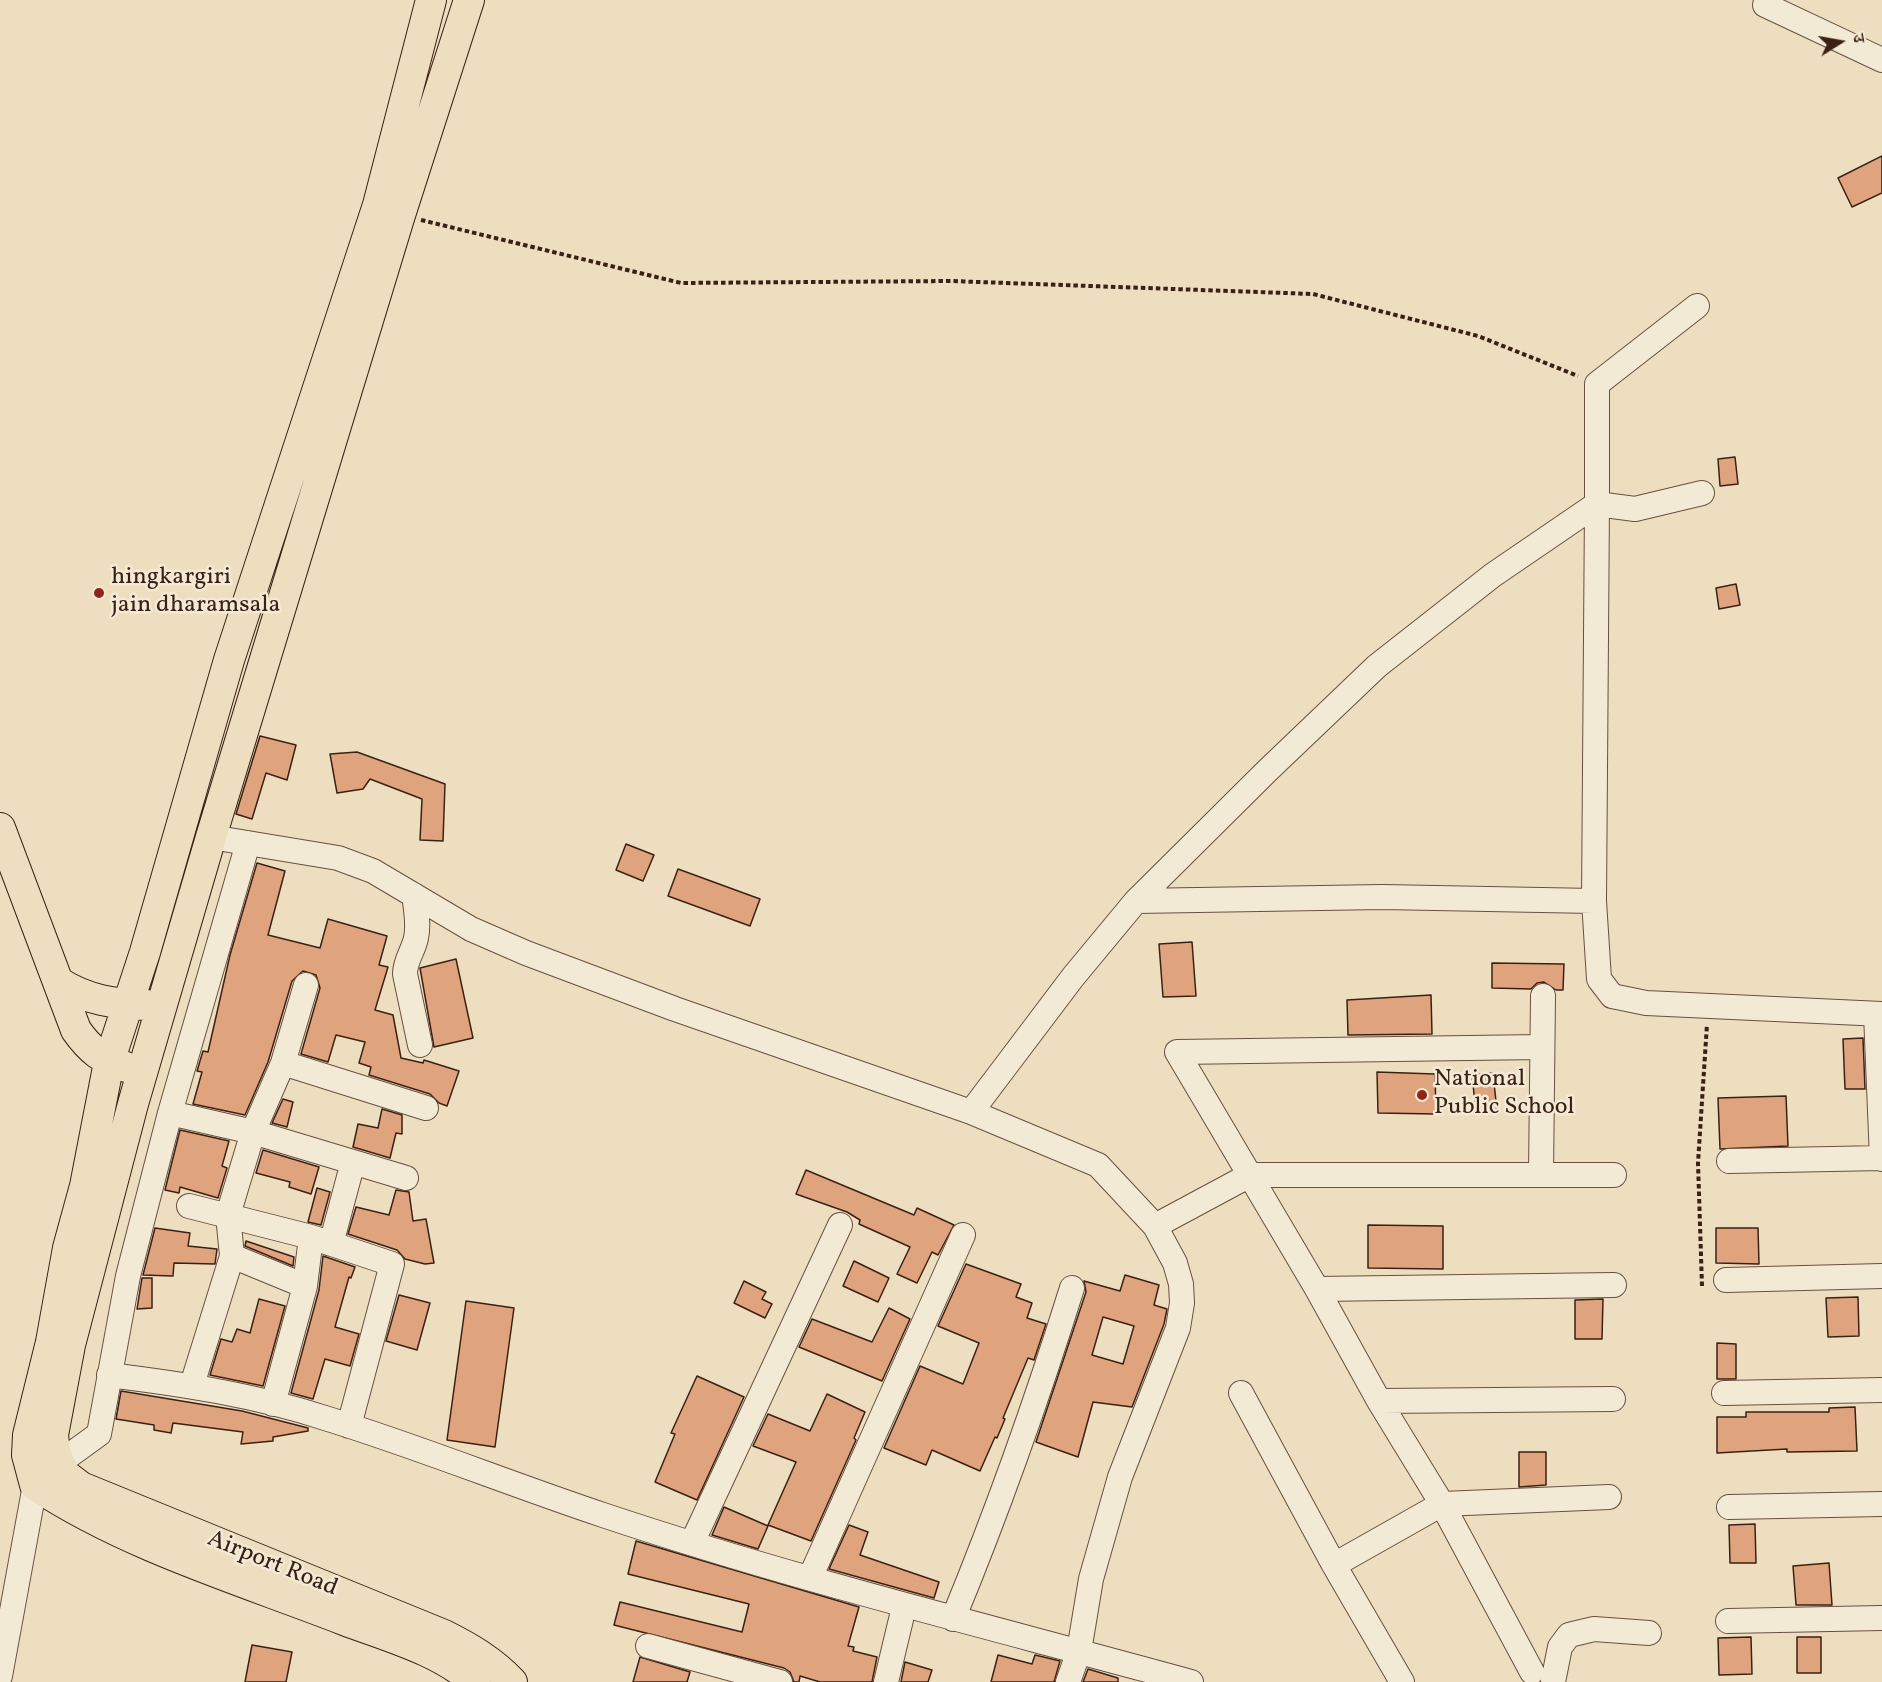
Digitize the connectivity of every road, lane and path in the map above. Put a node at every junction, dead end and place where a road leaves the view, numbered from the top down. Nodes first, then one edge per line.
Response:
1 (430, 0) edge
2 (469, 0) edge
3 (1765, 5) dead end
4 (1882, 60) edge
5 (400, 215) junction
6 (1697, 306) dead end
7 (1597, 384) junction
8 (1702, 493) dead end
9 (1597, 504) junction
10 (0, 828) edge
11 (211, 837) junction
12 (248, 843) junction
13 (414, 895) junction
14 (1136, 901) junction
15 (1594, 901) junction
16 (60, 983) junction
17 (306, 985) dead end
18 (1543, 996) dead end
19 (128, 1004) junction
20 (161, 1005) junction
21 (1708, 1005) junction
22 (1879, 1014) edge
23 (420, 1045) dead end
24 (1541, 1047) junction
25 (109, 1062) junction
26 (284, 1063) junction
27 (143, 1073) junction
28 (426, 1108) dead end
29 (971, 1112) junction
30 (170, 1113) junction
31 (253, 1132) junction
32 (1882, 1158) edge
33 (1729, 1161) dead end
34 (353, 1162) junction
35 (1250, 1174) junction
36 (1541, 1174) junction
37 (1614, 1174) dead end
38 (406, 1178) dead end
39 (189, 1206) dead end
40 (228, 1215) junction
41 (840, 1225) dead end
42 (1155, 1226) junction
43 (963, 1235) dead end
44 (321, 1240) junction
45 (232, 1256) junction
46 (1882, 1276) edge
47 (1726, 1280) dead end
48 (305, 1286) junction
49 (1614, 1286) dead end
50 (1702, 1286) dead end
51 (1072, 1288) dead end
52 (1317, 1289) junction
53 (60, 1343) junction
54 (109, 1375) junction
55 (192, 1385) junction
56 (1882, 1390) edge
57 (1241, 1393) dead end
58 (1724, 1393) dead end
59 (1612, 1399) dead end
60 (1378, 1401) junction
61 (273, 1404) junction
62 (349, 1426) junction
63 (56, 1449) junction
64 (35, 1485) junction
65 (1609, 1497) dead end
66 (1442, 1504) junction
67 (1882, 1504) edge
68 (1729, 1507) dead end
69 (692, 1543) junction
70 (1334, 1565) junction
71 (810, 1578) junction
72 (904, 1607) junction
73 (953, 1618) junction
74 (1882, 1618) edge
75 (1728, 1621) dead end
76 (1649, 1633) dead end
77 (648, 1646) dead end
78 (1079, 1651) junction
79 (0, 1676) edge
80 (1543, 1677) edge
81 (475, 1682) edge
82 (512, 1682) edge
83 (780, 1682) edge
84 (886, 1682) edge
85 (1068, 1682) edge
86 (1191, 1682) edge
87 (1402, 1682) edge

1 - 19 main road
2 - 5 main road
3 - 4 street
5 - 7 path
5 - 11 main road
6 - 7 street
7 - 9 street
8 - 9 street
9 - 14 street
9 - 15 street
10 - 16 main road
11 - 12 street
11 - 20 main road
12 - 13 street
12 - 30 street
13 - 23 street
13 - 29 street
14 - 15 street
14 - 29 street
15 - 21 street
16 - 19 main road
16 - 25 main road
17 - 26 street
18 - 24 street
19 - 20 main road
19 - 25 main road
20 - 27 main road
21 - 22 street
21 - 50 path
22 - 32 street
24 - 35 street
24 - 36 street
25 - 27 main road
25 - 53 main road
26 - 28 street
26 - 31 street
27 - 53 main road
29 - 42 street
30 - 31 street
30 - 54 street
31 - 34 street
31 - 40 street
32 - 33 street
34 - 38 street
34 - 44 street
35 - 36 street
35 - 42 street
35 - 52 street
36 - 37 street
39 - 40 street
40 - 44 street
40 - 45 street
41 - 69 street
42 - 78 street
43 - 71 street
44 - 48 street
44 - 62 street
45 - 48 street
45 - 55 street
46 - 47 street
48 - 61 street
49 - 52 street
51 - 73 street
52 - 60 street
53 - 63 main road
53 - 64 main road
54 - 55 street
54 - 63 street
55 - 61 street
56 - 58 street
57 - 70 street
59 - 60 street
60 - 66 street
61 - 62 street
62 - 69 street
63 - 64 street
63 - 82 main road, Airport Road
64 - 79 street
64 - 81 main road, Airport Road
65 - 66 street
66 - 70 street
66 - 80 street
67 - 68 street
69 - 71 street
70 - 87 street
71 - 72 street
72 - 73 street
72 - 84 street
73 - 78 street
74 - 75 street
76 - 80 street
77 - 83 street
78 - 85 street
78 - 86 street

